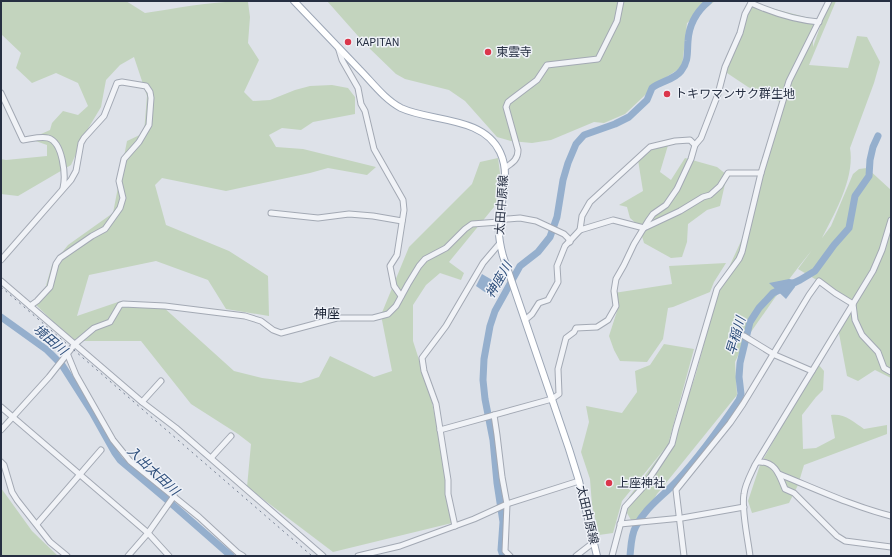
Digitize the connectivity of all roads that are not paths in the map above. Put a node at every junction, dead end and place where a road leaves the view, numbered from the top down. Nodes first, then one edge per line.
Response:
1 (294, 1) edge
2 (621, 1) edge
3 (829, 1) edge
4 (752, 2) edge
5 (819, 22) junction
6 (338, 47) junction
7 (1, 93) edge
8 (695, 145) junction
9 (504, 168) junction
10 (761, 173) junction
11 (63, 188) junction
12 (270, 213) dead end
13 (891, 220) edge
14 (402, 221) junction
15 (498, 222) junction
16 (644, 228) junction
17 (580, 230) junction
18 (570, 242) junction
19 (500, 243) junction
20 (1, 260) edge
21 (1, 281) edge
22 (401, 296) junction
23 (853, 304) junction
24 (30, 306) junction
25 (525, 320) junction
26 (744, 336) dead end
27 (75, 344) junction
28 (67, 353) junction
29 (773, 354) junction
30 (812, 371) junction
31 (891, 372) edge
32 (161, 381) dead end
33 (552, 399) junction
34 (142, 402) junction
35 (1, 407) edge
36 (494, 415) junction
37 (13, 417) junction
38 (1, 430) edge
39 (440, 430) junction
40 (231, 436) dead end
41 (101, 450) dead end
42 (211, 458) junction
43 (1, 462) edge
44 (758, 462) junction
45 (80, 474) junction
46 (779, 474) junction
47 (579, 481) junction
48 (174, 496) junction
49 (507, 504) junction
50 (744, 507) junction
51 (891, 516) edge
52 (679, 518) junction
53 (37, 524) junction
54 (620, 524) junction
55 (455, 526) junction
56 (148, 533) junction
57 (594, 542) junction
58 (891, 547) edge
59 (381, 552) junction
60 (67, 556) edge
61 (128, 556) edge
62 (169, 556) edge
63 (243, 556) edge
64 (323, 556) edge
65 (358, 556) edge
66 (385, 556) edge
67 (510, 556) edge
68 (576, 556) edge
69 (597, 556) edge
70 (612, 556) edge
71 (684, 556) edge
72 (750, 556) edge

1 - 6 main road, 太田中原線
2 - 9 street
3 - 5 street
4 - 5 street
4 - 8 street
5 - 10 street
6 - 9 main road, 太田中原線
6 - 14 street
7 - 11 street
8 - 16 street
8 - 17 street
9 - 15 main road, 太田中原線
10 - 16 street
10 - 54 street
11 - 20 street
11 - 24 street
12 - 14 street
13 - 23 street
14 - 22 street
15 - 18 street
15 - 19 main road, 太田中原線
15 - 22 street
16 - 17 street
16 - 33 street
17 - 18 street
18 - 25 street
19 - 25 main road, 太田中原線
19 - 39 street
21 - 24 street
22 - 27 street
23 - 29 street
23 - 30 street
23 - 31 street
24 - 27 street
25 - 33 main road, 太田中原線
26 - 29 street
27 - 28 street
27 - 34 street
28 - 37 street
28 - 48 street
29 - 30 street
29 - 52 street
30 - 44 street
32 - 34 street
33 - 36 street
33 - 47 main road, 太田中原線
34 - 42 street
35 - 37 street
36 - 39 street
36 - 49 street
37 - 38 street
37 - 45 street
39 - 55 street
40 - 42 street
41 - 45 street
42 - 64 street
43 - 53 street
44 - 46 street
44 - 50 street
45 - 53 street
45 - 56 street
46 - 51 street
46 - 58 street
47 - 49 street
47 - 57 main road, 太田中原線
48 - 56 street
48 - 63 street
49 - 55 street
49 - 67 street
50 - 52 street
50 - 72 street
52 - 54 street
52 - 71 street
53 - 60 street
54 - 70 street
55 - 59 street
56 - 61 street
56 - 62 street
57 - 68 street
57 - 69 main road, 太田中原線
59 - 65 street
59 - 66 street

